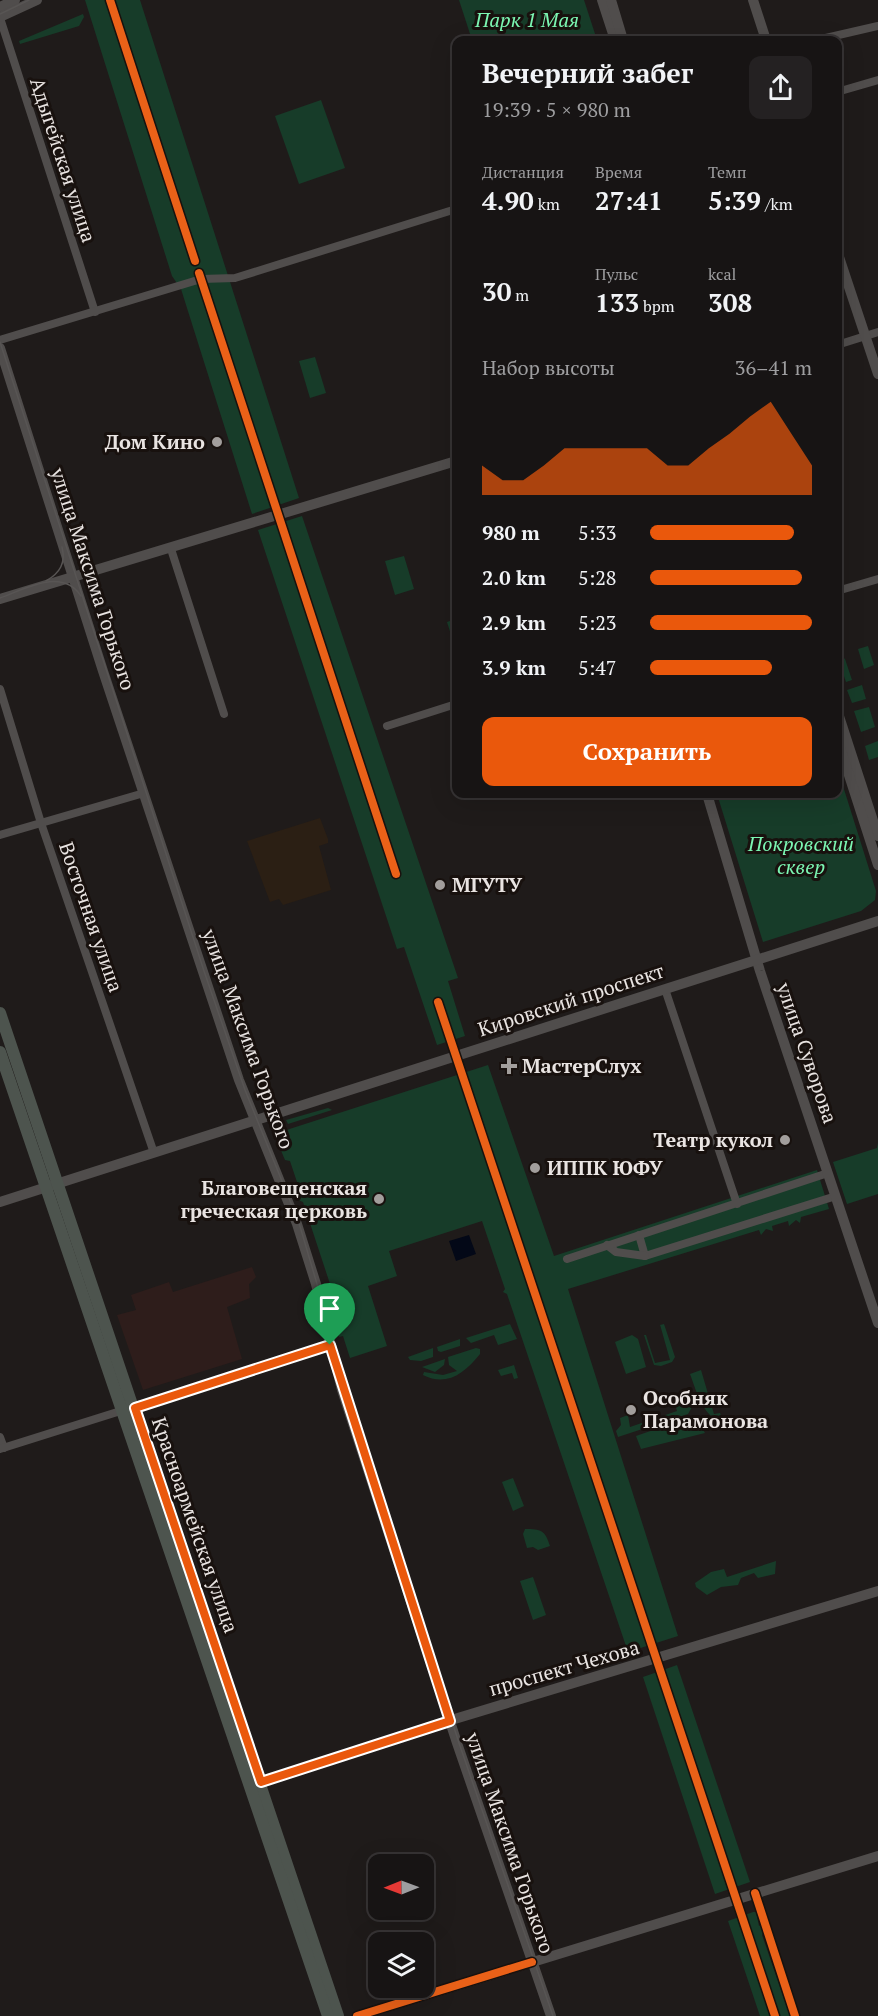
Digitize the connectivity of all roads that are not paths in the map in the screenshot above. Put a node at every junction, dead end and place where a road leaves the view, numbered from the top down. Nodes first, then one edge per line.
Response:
1 (15, 0) edge
2 (37, 0) edge
3 (602, 0) edge
4 (611, 0) edge
5 (753, 0) edge
6 (0, 7) edge
7 (0, 17) edge
8 (878, 26) edge
9 (614, 36) edge
10 (622, 36) edge
11 (765, 36) edge
12 (834, 36) edge
13 (878, 80) edge
14 (842, 91) edge
15 (452, 210) edge
16 (842, 266) edge
17 (96, 312) junction
18 (878, 332) edge
19 (865, 335) junction
20 (0, 340) edge
21 (842, 343) edge
22 (0, 348) edge
23 (878, 374) edge
24 (452, 462) edge
25 (171, 549) junction
26 (74, 577) junction
27 (878, 579) edge
28 (842, 590) edge
29 (0, 599) edge
30 (0, 689) edge
31 (452, 705) edge
32 (224, 714) dead end
33 (842, 725) edge
34 (387, 726) dead end
35 (842, 753) edge
36 (144, 793) junction
37 (708, 798) edge
38 (41, 823) junction
39 (0, 835) edge
40 (878, 836) edge
41 (878, 865) edge
42 (878, 921) edge
43 (757, 960) junction
44 (665, 989) junction
45 (0, 1013) edge
46 (0, 1052) edge
47 (257, 1120) junction
48 (154, 1153) junction
49 (828, 1173) junction
50 (51, 1186) junction
51 (836, 1196) junction
52 (0, 1202) edge
53 (737, 1204) junction
54 (639, 1235) junction
55 (607, 1245) junction
56 (645, 1256) junction
57 (567, 1259) dead end
58 (878, 1323) edge
59 (330, 1345) junction
60 (135, 1408) junction
61 (121, 1412) junction
62 (0, 1437) edge
63 (2, 1449) edge
64 (878, 1591) edge
65 (450, 1721) junction
66 (261, 1782) junction
67 (878, 1856) edge
68 (755, 1893) junction
69 (532, 1962) junction
70 (328, 2016) edge
71 (339, 2016) edge
72 (357, 2016) edge
73 (551, 2016) edge
74 (795, 2016) edge

1 - 6 main road
2 - 7 main road
3 - 9 main road
4 - 10 main road
5 - 11 main road
7 - 17 street, Адыгейская улица
8 - 12 street
13 - 14 street
15 - 17 street
16 - 19 main road
17 - 20 street
18 - 19 street
19 - 21 street
19 - 23 main road
22 - 26 main road, улица Максима Горького
24 - 25 main road
25 - 26 main road
25 - 32 street
26 - 29 main road
26 - 36 main road, улица Максима Горького
27 - 28 street
30 - 38 street, Восточная улица
31 - 34 street
33 - 40 main road
35 - 41 main road
36 - 38 street
36 - 47 main road, улица Максима Горького
37 - 43 main road, улица Суворова
38 - 39 street
38 - 48 street, Восточная улица
42 - 43 main road, Кировский проспект
43 - 44 main road, Кировский проспект
43 - 49 main road, улица Суворова
44 - 47 main road, Кировский проспект
44 - 53 street
45 - 50 main road, Красноармейская улица
46 - 50 main road, Красноармейская улица
47 - 48 main road, Кировский проспект
47 - 59 main road, улица Максима Горького
48 - 50 main road, Кировский проспект
49 - 51 main road, улица Суворова
49 - 53 street
50 - 52 main road, Кировский проспект
50 - 60 main road, Красноармейская улица
50 - 61 main road, Красноармейская улица
51 - 56 street
51 - 58 main road, улица Суворова
53 - 54 street
54 - 55 street
54 - 56 street
55 - 56 street
55 - 57 street
59 - 60 street
59 - 65 main road, улица Максима Горького
60 - 61 street
60 - 66 main road, Красноармейская улица
61 - 63 street
61 - 70 main road, Красноармейская улица
62 - 63 street
64 - 65 main road, проспект Чехова
65 - 66 main road, проспект Чехова
65 - 69 main road, улица Максима Горького
66 - 71 main road, Красноармейская улица
67 - 68 main road
68 - 69 main road
68 - 74 street
69 - 72 main road
69 - 73 main road, улица Максима Горького

